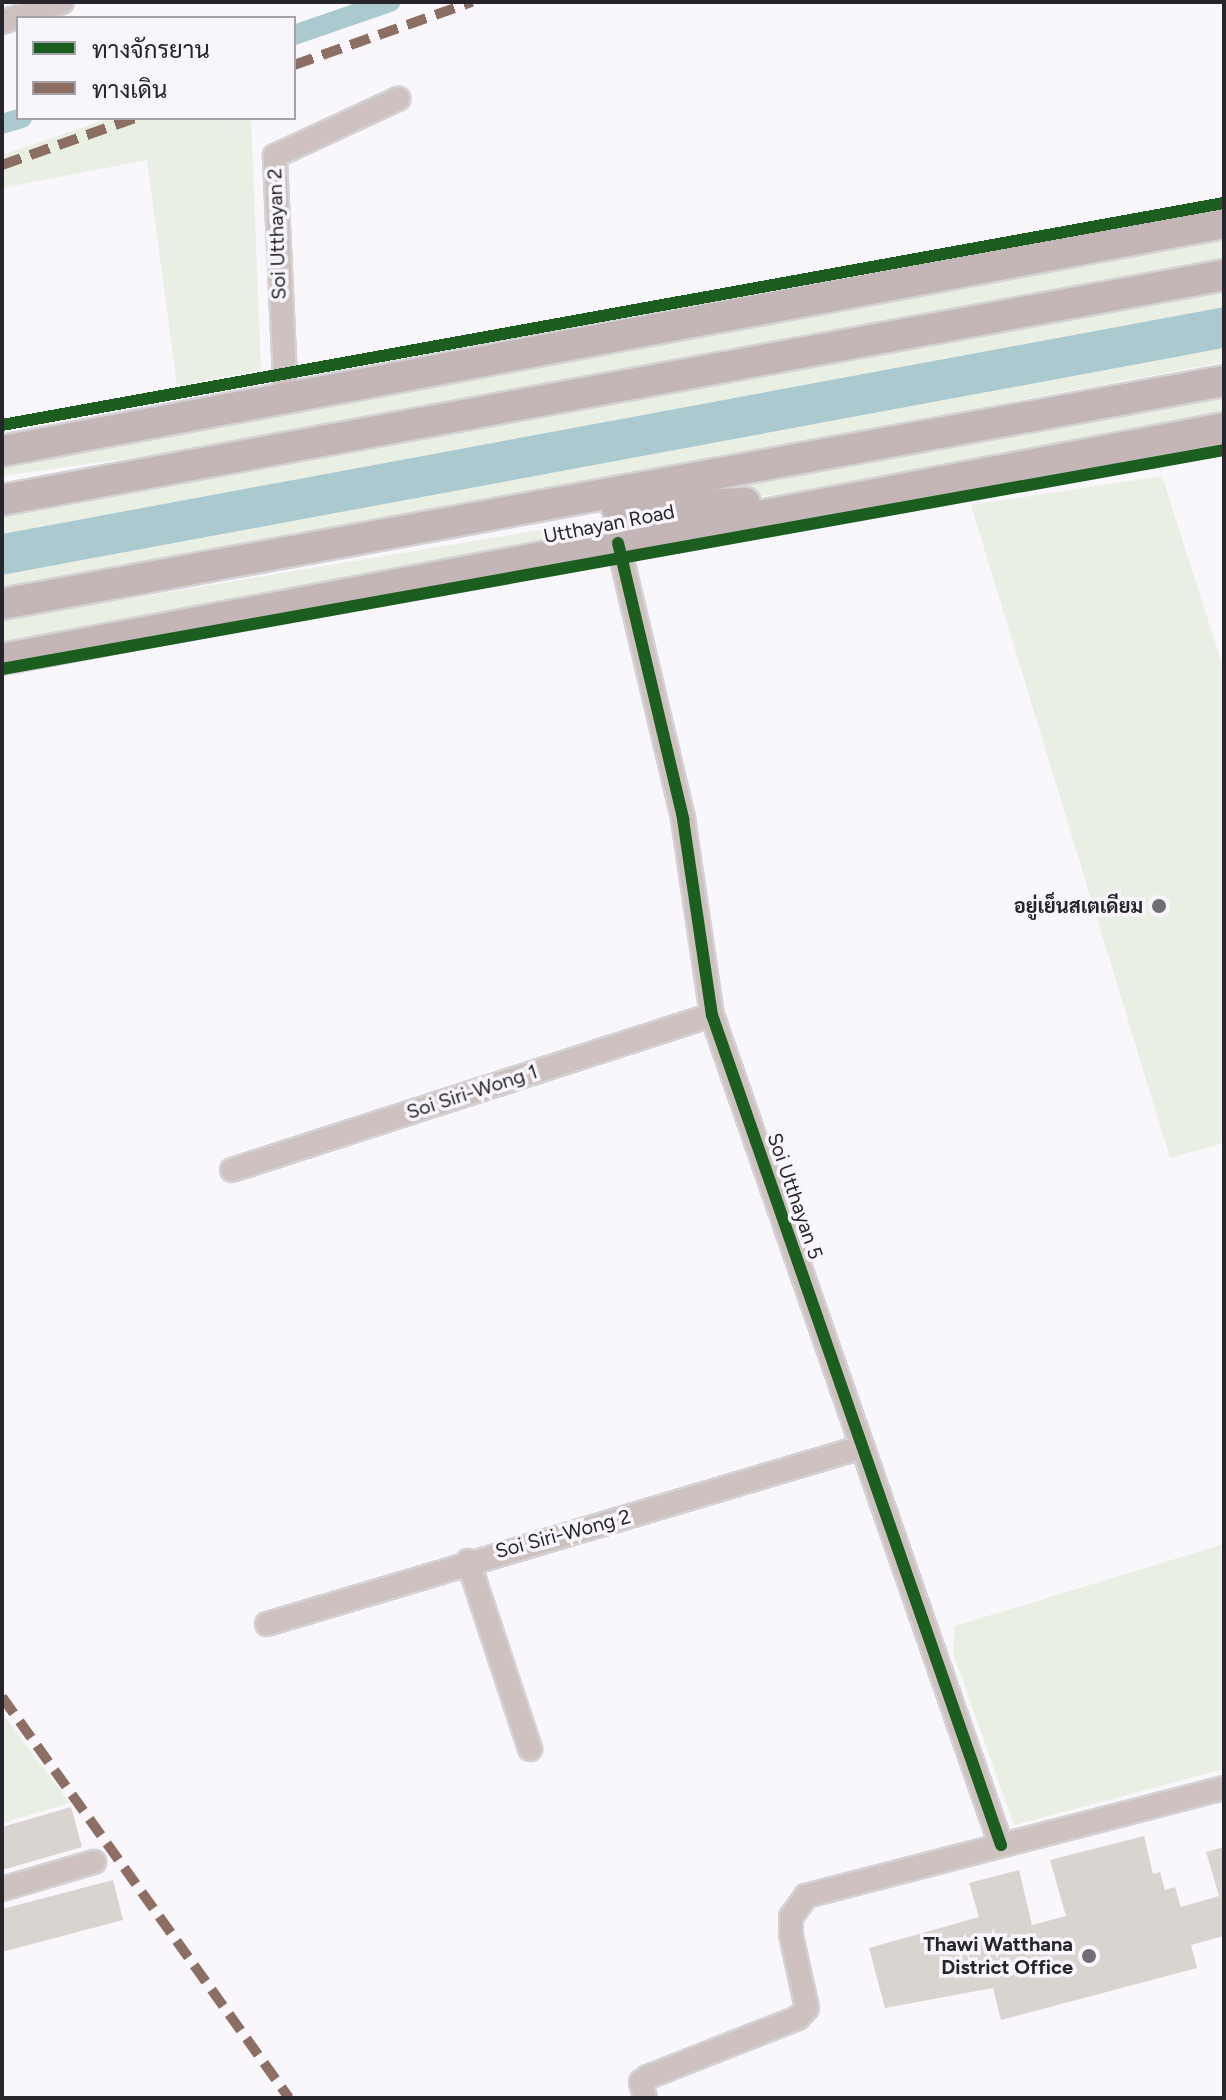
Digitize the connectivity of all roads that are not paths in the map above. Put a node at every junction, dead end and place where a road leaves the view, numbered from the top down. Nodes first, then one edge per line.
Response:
1 (62, 2) edge
2 (20, 16) edge
3 (398, 99) dead end
4 (1224, 223) edge
5 (1224, 275) edge
6 (1224, 381) edge
7 (286, 401) junction
8 (1224, 428) edge
9 (2, 451) edge
10 (851, 499) junction
11 (2, 500) edge
12 (562, 504) junction
13 (618, 543) junction
14 (2, 604) edge
15 (2, 659) edge
16 (712, 1015) junction
17 (232, 1170) dead end
18 (859, 1448) junction
19 (468, 1561) junction
20 (267, 1624) dead end
21 (530, 1749) dead end
22 (1224, 1788) edge
23 (1001, 1845) junction
24 (94, 1862) dead end
25 (2, 1889) edge
26 (645, 2098) edge

1 - 2 street
3 - 7 street, Soi Utthayan 2
4 - 7 main road
5 - 11 main road
6 - 12 main road, Utthayan Road
7 - 9 main road
8 - 10 main road, Utthayan Road
10 - 12 main road
10 - 13 main road, Utthayan Road
12 - 14 main road, Utthayan Road
13 - 15 main road, Utthayan Road
13 - 16 street, Soi Utthayan 5
16 - 17 street, Soi Siri-Wong 1
16 - 18 street, Soi Utthayan 5
18 - 19 street, Soi Siri-Wong 2
18 - 23 street, Soi Utthayan 5
19 - 20 street, Soi Siri-Wong 2
19 - 21 street
22 - 23 street
23 - 26 street
24 - 25 street

